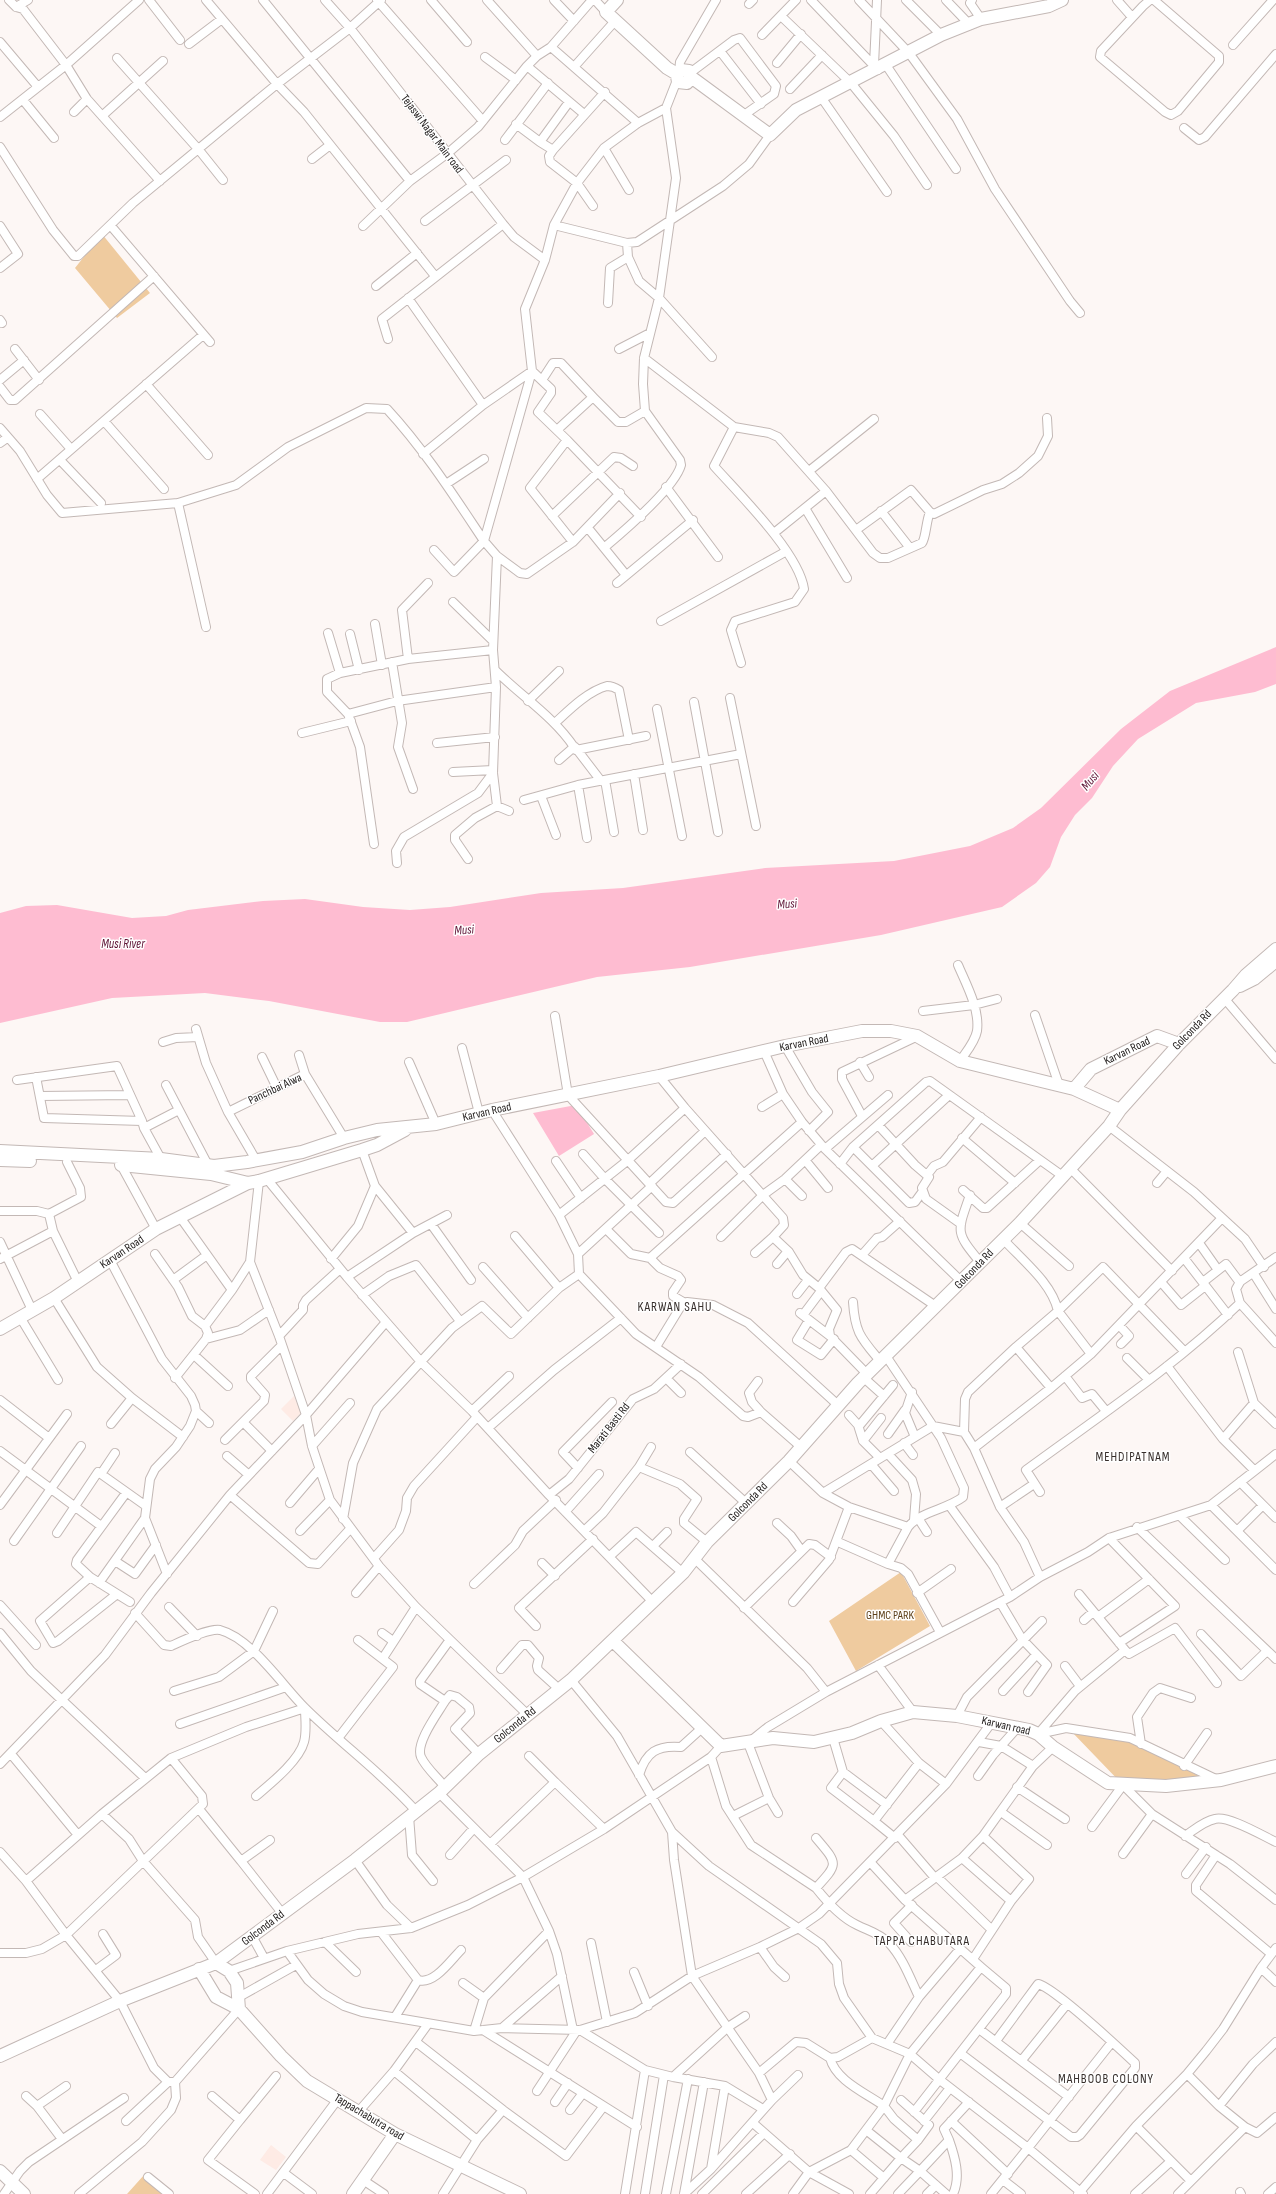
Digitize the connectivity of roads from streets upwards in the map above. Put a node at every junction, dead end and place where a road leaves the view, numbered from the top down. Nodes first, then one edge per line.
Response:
1 (9, 0) edge
2 (28, 0) edge
3 (140, 0) edge
4 (149, 0) edge
5 (206, 0) edge
6 (263, 0) edge
7 (325, 0) edge
8 (379, 0) edge
9 (431, 0) edge
10 (487, 0) edge
11 (554, 0) edge
12 (593, 0) edge
13 (617, 0) edge
14 (716, 0) edge
15 (796, 0) edge
16 (811, 0) edge
17 (859, 0) edge
18 (877, 0) edge
19 (906, 0) edge
20 (946, 0) edge
21 (972, 0) edge
22 (1062, 0) edge
23 (1117, 0) edge
24 (1273, 0) edge
25 (16, 7) junction
26 (606, 12) junction
27 (781, 16) junction
28 (876, 16) junction
29 (1132, 17) junction
30 (222, 19) junction
31 (574, 21) junction
32 (615, 21) junction
33 (976, 22) junction
34 (350, 28) junction
35 (801, 34) junction
36 (762, 35) dead end
37 (941, 35) junction
38 (180, 40) dead end
39 (0, 42) edge
40 (467, 42) dead end
41 (188, 44) dead end
42 (1233, 45) dead end
43 (551, 47) junction
44 (720, 51) junction
45 (909, 53) junction
46 (1276, 54) edge
47 (822, 55) junction
48 (537, 56) junction
49 (485, 57) dead end
50 (117, 58) dead end
51 (310, 59) junction
52 (162, 61) dead end
53 (777, 63) dead end
54 (66, 65) junction
55 (527, 66) junction
56 (879, 66) junction
57 (574, 67) junction
58 (683, 75) junction
59 (516, 80) junction
60 (139, 82) junction
61 (548, 83) junction
62 (851, 83) junction
63 (277, 84) junction
64 (38, 87) junction
65 (790, 89) dead end
66 (605, 92) junction
67 (821, 98) junction
68 (88, 99) junction
69 (22, 100) junction
70 (569, 102) junction
71 (761, 104) junction
72 (666, 108) junction
73 (74, 112) dead end
74 (584, 114) junction
75 (744, 115) junction
76 (102, 116) junction
77 (0, 117) edge
78 (483, 121) junction
79 (638, 123) junction
80 (516, 124) junction
81 (1184, 128) dead end
82 (770, 135) junction
83 (54, 138) dead end
84 (505, 140) dead end
85 (540, 142) junction
86 (330, 145) junction
87 (0, 147) edge
88 (604, 148) junction
89 (199, 150) junction
90 (553, 150) junction
91 (448, 153) junction
92 (312, 159) dead end
93 (506, 160) dead end
94 (956, 169) dead end
95 (223, 180) dead end
96 (160, 181) junction
97 (410, 181) junction
98 (577, 183) junction
99 (927, 185) dead end
100 (471, 186) junction
101 (629, 190) dead end
102 (887, 192) dead end
103 (593, 206) dead end
104 (382, 209) junction
105 (425, 221) dead end
106 (669, 222) junction
107 (502, 224) junction
108 (554, 225) junction
109 (0, 226) edge
110 (111, 226) junction
111 (363, 226) dead end
112 (627, 243) junction
113 (417, 253) junction
114 (628, 257) junction
115 (545, 260) junction
116 (0, 268) edge
117 (154, 276) junction
118 (435, 276) junction
119 (376, 286) dead end
120 (408, 298) junction
121 (659, 298) junction
122 (608, 303) dead end
123 (1080, 313) dead end
124 (650, 333) junction
125 (203, 335) junction
126 (388, 339) dead end
127 (210, 342) dead end
128 (15, 349) dead end
129 (619, 349) dead end
130 (712, 357) dead end
131 (644, 358) junction
132 (24, 360) junction
133 (532, 371) junction
134 (0, 380) edge
135 (39, 380) junction
136 (542, 380) junction
137 (146, 384) junction
138 (0, 387) edge
139 (593, 397) junction
140 (483, 405) junction
141 (645, 411) junction
142 (40, 414) dead end
143 (1047, 418) dead end
144 (874, 419) dead end
145 (104, 421) junction
146 (734, 427) junction
147 (0, 428) edge
148 (557, 430) junction
149 (7, 438) junction
150 (567, 440) junction
151 (0, 444) edge
152 (71, 449) junction
153 (423, 454) junction
154 (208, 455) dead end
155 (484, 459) dead end
156 (60, 460) junction
157 (632, 466) dead end
158 (809, 470) junction
159 (599, 471) junction
160 (37, 479) junction
161 (446, 484) junction
162 (666, 487) junction
163 (164, 489) dead end
164 (826, 491) junction
165 (620, 494) junction
166 (101, 503) dead end
167 (178, 503) junction
168 (805, 508) junction
169 (882, 511) junction
170 (930, 512) junction
171 (552, 516) junction
172 (641, 516) junction
173 (693, 520) junction
174 (588, 528) junction
175 (856, 530) junction
176 (774, 533) junction
177 (484, 541) junction
178 (573, 542) junction
179 (605, 547) junction
180 (910, 548) junction
181 (434, 550) dead end
182 (785, 552) junction
183 (497, 556) junction
184 (718, 557) dead end
185 (626, 575) junction
186 (847, 578) dead end
187 (428, 583) dead end
188 (617, 583) dead end
189 (453, 602) dead end
190 (661, 621) dead end
191 (375, 624) dead end
192 (206, 627) dead end
193 (328, 633) dead end
194 (350, 634) dead end
195 (493, 640) junction
196 (493, 650) junction
197 (408, 659) junction
198 (392, 662) junction
199 (741, 663) dead end
200 (382, 664) junction
201 (359, 670) junction
202 (495, 670) junction
203 (559, 671) dead end
204 (340, 673) junction
205 (496, 687) junction
206 (730, 698) dead end
207 (397, 701) junction
208 (528, 701) junction
209 (694, 702) dead end
210 (657, 709) dead end
211 (350, 718) junction
212 (555, 723) junction
213 (302, 733) dead end
214 (646, 736) dead end
215 (496, 737) junction
216 (629, 740) junction
217 (437, 743) dead end
218 (575, 748) junction
219 (741, 754) junction
220 (559, 760) dead end
221 (705, 760) junction
222 (669, 766) junction
223 (493, 771) junction
224 (453, 772) dead end
225 (634, 774) junction
226 (604, 780) junction
227 (578, 785) junction
228 (413, 789) dead end
229 (541, 796) junction
230 (524, 800) dead end
231 (497, 806) junction
232 (510, 811) dead end
233 (756, 826) dead end
234 (643, 830) dead end
235 (614, 832) dead end
236 (718, 832) dead end
237 (556, 835) dead end
238 (682, 836) dead end
239 (587, 838) dead end
240 (374, 844) dead end
241 (468, 859) dead end
242 (397, 863) dead end
243 (1276, 949) edge
244 (1276, 961) edge
245 (958, 965) dead end
246 (1229, 994) junction
247 (997, 998) dead end
248 (974, 1004) junction
249 (923, 1011) dead end
250 (1035, 1015) dead end
251 (555, 1016) dead end
252 (196, 1028) dead end
253 (917, 1036) junction
254 (198, 1037) junction
255 (163, 1042) dead end
256 (1179, 1044) junction
257 (785, 1046) junction
258 (462, 1048) dead end
259 (764, 1051) junction
260 (299, 1055) dead end
261 (262, 1057) dead end
262 (1276, 1059) edge
263 (960, 1061) junction
264 (409, 1062) dead end
265 (860, 1062) junction
266 (305, 1074) junction
267 (659, 1076) junction
268 (36, 1077) junction
269 (869, 1077) dead end
270 (17, 1080) dead end
271 (1059, 1084) junction
272 (166, 1085) dead end
273 (277, 1088) junction
274 (1074, 1089) junction
275 (783, 1094) junction
276 (130, 1095) junction
277 (568, 1095) junction
278 (40, 1096) junction
279 (888, 1096) dead end
280 (948, 1096) junction
281 (762, 1107) dead end
282 (685, 1108) junction
283 (179, 1110) junction
284 (492, 1110) junction
285 (1120, 1110) junction
286 (228, 1112) junction
287 (479, 1113) junction
288 (862, 1116) junction
289 (981, 1117) junction
290 (802, 1122) junction
291 (143, 1124) junction
292 (436, 1124) junction
293 (879, 1126) junction
294 (1108, 1126) junction
295 (408, 1128) junction
296 (706, 1131) junction
297 (809, 1131) junction
298 (344, 1138) junction
299 (962, 1138) junction
300 (895, 1144) junction
301 (823, 1147) junction
302 (853, 1147) junction
303 (362, 1150) junction
304 (0, 1151) edge
305 (583, 1154) dead end
306 (727, 1154) junction
307 (161, 1159) junction
308 (0, 1160) edge
309 (805, 1160) junction
310 (1040, 1160) junction
311 (251, 1161) junction
312 (556, 1161) dead end
313 (627, 1161) junction
314 (67, 1162) junction
315 (840, 1164) junction
316 (121, 1165) junction
317 (208, 1165) junction
318 (873, 1165) junction
319 (1167, 1171) junction
320 (744, 1173) junction
321 (1067, 1173) junction
322 (927, 1175) junction
323 (605, 1179) junction
324 (785, 1179) junction
325 (258, 1181) junction
326 (1015, 1183) junction
327 (1157, 1183) dead end
328 (651, 1185) junction
329 (375, 1186) junction
330 (828, 1188) dead end
331 (923, 1191) junction
332 (764, 1195) junction
333 (802, 1196) dead end
334 (581, 1198) junction
335 (631, 1205) junction
336 (0, 1211) edge
337 (49, 1214) junction
338 (446, 1215) dead end
339 (559, 1215) junction
340 (180, 1217) junction
341 (1222, 1218) junction
342 (900, 1222) junction
343 (1020, 1223) junction
344 (431, 1224) junction
345 (960, 1224) junction
346 (156, 1229) junction
347 (606, 1229) junction
348 (53, 1231) junction
349 (413, 1233) junction
350 (658, 1233) dead end
351 (515, 1236) dead end
352 (721, 1237) dead end
353 (773, 1237) junction
354 (1003, 1239) junction
355 (0, 1242) edge
356 (1199, 1243) junction
357 (788, 1251) junction
358 (754, 1253) dead end
359 (155, 1254) dead end
360 (578, 1254) junction
361 (207, 1255) junction
362 (862, 1255) junction
363 (3, 1258) edge
364 (650, 1258) junction
365 (1184, 1258) junction
366 (1276, 1258) edge
367 (331, 1259) junction
368 (110, 1260) junction
369 (250, 1262) junction
370 (980, 1262) junction
371 (777, 1264) dead end
372 (1069, 1266) dead end
373 (483, 1267) dead end
374 (1264, 1267) junction
375 (340, 1269) junction
376 (1218, 1270) junction
377 (1172, 1271) junction
378 (579, 1274) junction
379 (1254, 1274) junction
380 (347, 1277) junction
381 (173, 1280) junction
382 (471, 1280) dead end
383 (808, 1280) junction
384 (78, 1282) junction
385 (962, 1282) junction
386 (1161, 1282) junction
387 (1240, 1282) junction
388 (1204, 1284) junction
389 (559, 1288) junction
390 (232, 1290) junction
391 (820, 1290) junction
392 (797, 1294) dead end
393 (362, 1295) junction
394 (54, 1298) junction
395 (852, 1302) dead end
396 (685, 1303) junction
397 (1240, 1303) junction
398 (1140, 1304) junction
399 (937, 1307) junction
400 (1276, 1309) edge
401 (32, 1310) junction
402 (269, 1310) junction
403 (1058, 1312) junction
404 (1228, 1315) junction
405 (804, 1316) junction
406 (20, 1317) junction
407 (528, 1318) junction
408 (621, 1318) junction
409 (460, 1321) junction
410 (386, 1322) junction
411 (1119, 1325) junction
412 (205, 1326) junction
413 (0, 1329) edge
414 (279, 1336) junction
415 (832, 1337) junction
416 (206, 1339) junction
417 (1276, 1343) edge
418 (1121, 1344) dead end
419 (282, 1345) junction
420 (656, 1346) junction
421 (1016, 1347) junction
422 (1184, 1351) junction
423 (1238, 1352) dead end
424 (1091, 1354) junction
425 (194, 1355) junction
426 (1128, 1358) dead end
427 (883, 1359) junction
428 (422, 1362) junction
429 (681, 1364) junction
430 (1167, 1366) junction
431 (509, 1376) dead end
432 (866, 1376) junction
433 (1065, 1376) junction
434 (175, 1378) junction
435 (667, 1379) junction
436 (58, 1380) dead end
437 (1149, 1380) junction
438 (758, 1381) dead end
439 (893, 1385) dead end
440 (228, 1386) dead end
441 (1051, 1388) junction
442 (681, 1392) dead end
443 (912, 1392) junction
444 (884, 1396) junction
445 (132, 1398) junction
446 (0, 1400) edge
447 (612, 1402) dead end
448 (350, 1403) dead end
449 (1254, 1403) junction
450 (838, 1405) junction
451 (905, 1410) junction
452 (196, 1411) junction
453 (1106, 1411) junction
454 (761, 1412) junction
455 (67, 1414) dead end
456 (474, 1414) junction
457 (306, 1415) junction
458 (849, 1415) dead end
459 (881, 1418) dead end
460 (243, 1422) junction
461 (209, 1423) dead end
462 (111, 1424) dead end
463 (1276, 1424) edge
464 (859, 1426) junction
465 (932, 1426) junction
466 (488, 1428) junction
467 (964, 1432) junction
468 (888, 1434) dead end
469 (183, 1437) junction
470 (915, 1437) junction
471 (49, 1438) junction
472 (1223, 1439) junction
473 (225, 1440) dead end
474 (863, 1441) junction
475 (904, 1444) junction
476 (82, 1446) dead end
477 (312, 1446) junction
478 (652, 1447) dead end
479 (801, 1447) junction
480 (974, 1448) junction
481 (0, 1451) edge
482 (272, 1451) junction
483 (690, 1452) dead end
484 (115, 1453) dead end
485 (888, 1454) junction
486 (913, 1455) dead end
487 (1276, 1455) edge
488 (227, 1456) dead end
489 (880, 1458) junction
490 (789, 1461) junction
491 (871, 1464) junction
492 (639, 1467) junction
493 (578, 1468) junction
494 (319, 1469) junction
495 (1254, 1470) junction
496 (26, 1472) junction
497 (101, 1474) junction
498 (599, 1474) dead end
499 (249, 1475) junction
500 (1240, 1482) junction
501 (1034, 1484) junction
502 (51, 1489) junction
503 (894, 1491) dead end
504 (1040, 1492) dead end
505 (126, 1493) junction
506 (823, 1493) junction
507 (230, 1496) junction
508 (553, 1497) junction
509 (330, 1500) junction
510 (290, 1503) dead end
511 (747, 1504) junction
512 (0, 1505) edge
513 (949, 1505) junction
514 (1211, 1505) junction
515 (1263, 1505) junction
516 (75, 1506) junction
517 (146, 1506) junction
518 (849, 1507) junction
519 (1000, 1507) junction
520 (566, 1511) junction
521 (1180, 1516) junction
522 (145, 1518) junction
523 (1276, 1518) edge
524 (343, 1519) junction
525 (916, 1519) junction
526 (777, 1522) dead end
527 (101, 1526) junction
528 (908, 1527) junction
529 (1137, 1528) junction
530 (350, 1529) junction
531 (584, 1530) junction
532 (300, 1532) dead end
533 (667, 1532) dead end
534 (927, 1532) dead end
535 (1237, 1532) junction
536 (57, 1533) dead end
537 (1109, 1538) junction
538 (593, 1539) junction
539 (14, 1541) dead end
540 (707, 1542) junction
541 (838, 1542) junction
542 (156, 1545) junction
543 (653, 1546) junction
544 (801, 1550) junction
545 (610, 1556) junction
546 (831, 1557) junction
547 (374, 1558) junction
548 (695, 1559) junction
549 (1226, 1560) dead end
550 (115, 1561) junction
551 (542, 1563) dead end
552 (888, 1564) junction
553 (379, 1566) junction
554 (1275, 1568) edge
555 (951, 1569) dead end
556 (682, 1573) junction
557 (167, 1574) junction
558 (555, 1576) junction
559 (90, 1577) junction
560 (1040, 1577) junction
561 (1149, 1579) junction
562 (99, 1583) junction
563 (474, 1584) dead end
564 (356, 1593) dead end
565 (917, 1593) junction
566 (117, 1594) junction
567 (1079, 1594) dead end
568 (1010, 1597) junction
569 (652, 1601) junction
570 (130, 1602) dead end
571 (793, 1602) dead end
572 (1000, 1602) junction
573 (0, 1605) edge
574 (416, 1607) junction
575 (169, 1608) dead end
576 (744, 1608) junction
577 (273, 1611) dead end
578 (135, 1613) junction
579 (1096, 1615) junction
580 (1084, 1620) dead end
581 (1042, 1621) dead end
582 (536, 1626) dead end
583 (940, 1632) junction
584 (0, 1633) edge
585 (382, 1633) dead end
586 (1201, 1634) dead end
587 (197, 1636) junction
588 (1022, 1639) junction
589 (358, 1640) dead end
590 (393, 1641) junction
591 (449, 1641) junction
592 (613, 1641) junction
593 (1119, 1644) junction
594 (36, 1645) dead end
595 (1125, 1650) junction
596 (254, 1651) junction
597 (1267, 1651) junction
598 (1036, 1655) junction
599 (383, 1658) junction
600 (1276, 1659) edge
601 (878, 1665) junction
602 (1065, 1666) dead end
603 (501, 1669) dead end
604 (571, 1680) junction
605 (1217, 1684) dead end
606 (1080, 1686) junction
607 (286, 1687) junction
608 (559, 1689) junction
609 (174, 1691) dead end
610 (1003, 1691) dead end
611 (826, 1692) junction
612 (1028, 1692) dead end
613 (1191, 1698) dead end
614 (60, 1699) junction
615 (445, 1700) junction
616 (305, 1708) junction
617 (913, 1712) junction
618 (528, 1715) junction
619 (957, 1716) junction
620 (881, 1721) junction
621 (992, 1722) junction
622 (180, 1724) dead end
623 (1018, 1727) junction
624 (702, 1728) junction
625 (1207, 1733) dead end
626 (1038, 1734) junction
627 (339, 1737) junction
628 (833, 1738) junction
629 (979, 1742) junction
630 (748, 1743) junction
631 (1141, 1744) junction
632 (721, 1746) junction
633 (1001, 1746) junction
634 (1053, 1747) junction
635 (11, 1754) junction
636 (480, 1754) junction
637 (529, 1756) dead end
638 (711, 1757) junction
639 (171, 1758) junction
640 (0, 1763) edge
641 (919, 1763) junction
642 (1033, 1766) junction
643 (1184, 1766) junction
644 (1276, 1766) edge
645 (843, 1772) junction
646 (639, 1775) junction
647 (978, 1776) dead end
648 (145, 1778) junction
649 (1216, 1779) junction
650 (555, 1782) junction
651 (946, 1784) junction
652 (1123, 1785) junction
653 (1017, 1787) junction
654 (442, 1790) junction
655 (256, 1796) dead end
656 (653, 1798) junction
657 (769, 1798) junction
658 (887, 1805) junction
659 (199, 1809) junction
660 (1001, 1812) junction
661 (412, 1813) junction
662 (778, 1813) dead end
663 (102, 1814) junction
664 (1152, 1814) junction
665 (732, 1816) junction
666 (1065, 1819) dead end
667 (874, 1821) junction
668 (1092, 1827) dead end
669 (474, 1828) junction
670 (604, 1829) junction
671 (672, 1832) junction
672 (78, 1835) junction
673 (896, 1836) junction
674 (983, 1836) junction
675 (1185, 1836) junction
676 (816, 1838) dead end
677 (270, 1840) dead end
678 (1276, 1842) edge
679 (490, 1844) junction
680 (1047, 1845) dead end
681 (1206, 1848) junction
682 (1123, 1854) dead end
683 (450, 1855) dead end
684 (1216, 1855) junction
685 (2, 1857) edge
686 (962, 1858) junction
687 (355, 1860) junction
688 (143, 1861) junction
689 (241, 1861) junction
690 (871, 1863) junction
691 (1186, 1874) dead end
692 (523, 1877) junction
693 (936, 1878) junction
694 (26, 1881) junction
695 (433, 1882) dead end
696 (816, 1888) junction
697 (906, 1900) junction
698 (1276, 1900) edge
699 (1011, 1901) junction
700 (830, 1905) junction
701 (912, 1905) junction
702 (282, 1913) junction
703 (411, 1928) junction
704 (798, 1928) junction
705 (992, 1930) junction
706 (549, 1931) junction
707 (381, 1932) junction
708 (103, 1934) dead end
709 (66, 1935) junction
710 (252, 1936) junction
711 (325, 1942) junction
712 (911, 1942) dead end
713 (591, 1943) dead end
714 (760, 1947) junction
715 (960, 1949) junction
716 (461, 1950) dead end
717 (287, 1951) junction
718 (1273, 1951) edge
719 (3, 1953) edge
720 (264, 1958) junction
721 (973, 1959) junction
722 (0, 1962) edge
723 (216, 1962) junction
724 (296, 1966) junction
725 (981, 1967) junction
726 (1260, 1968) junction
727 (199, 1969) junction
728 (96, 1970) junction
729 (229, 1970) junction
730 (356, 1972) dead end
731 (634, 1972) dead end
732 (562, 1976) junction
733 (692, 1976) junction
734 (785, 1977) dead end
735 (418, 1980) junction
736 (1276, 1982) edge
737 (463, 1983) dead end
738 (919, 1997) junction
739 (484, 1998) junction
740 (120, 2001) junction
741 (239, 2003) junction
742 (1067, 2004) junction
743 (648, 2006) junction
744 (745, 2016) dead end
745 (395, 2017) junction
746 (607, 2022) junction
747 (428, 2024) junction
748 (728, 2027) junction
749 (502, 2028) junction
750 (979, 2029) junction
751 (483, 2030) junction
752 (577, 2030) junction
753 (474, 2031) junction
754 (872, 2038) junction
755 (996, 2041) junction
756 (416, 2042) junction
757 (1112, 2042) junction
758 (887, 2044) junction
759 (1274, 2047) edge
760 (960, 2053) junction
761 (910, 2054) junction
762 (0, 2056) edge
763 (830, 2058) junction
764 (1022, 2060) junction
765 (645, 2070) junction
766 (394, 2071) junction
767 (550, 2071) junction
768 (759, 2073) junction
769 (1187, 2074) junction
770 (664, 2075) junction
771 (798, 2075) dead end
772 (276, 2076) dead end
773 (672, 2078) junction
774 (688, 2079) junction
775 (940, 2080) junction
776 (171, 2082) junction
777 (704, 2082) junction
778 (568, 2083) junction
779 (66, 2086) dead end
780 (725, 2086) junction
781 (950, 2088) junction
782 (537, 2091) dead end
783 (583, 2093) junction
784 (26, 2096) dead end
785 (212, 2096) dead end
786 (1069, 2097) junction
787 (124, 2098) dead end
788 (338, 2099) junction
789 (772, 2100) junction
790 (901, 2100) dead end
791 (555, 2102) dead end
792 (969, 2102) junction
793 (37, 2106) junction
794 (884, 2106) junction
795 (1219, 2106) junction
796 (603, 2107) junction
797 (763, 2109) junction
798 (503, 2110) junction
799 (570, 2110) dead end
800 (359, 2111) junction
801 (914, 2112) junction
802 (1276, 2117) edge
803 (240, 2120) junction
804 (1051, 2120) junction
805 (126, 2121) dead end
806 (924, 2121) junction
807 (951, 2121) junction
808 (753, 2123) junction
809 (1136, 2126) junction
810 (637, 2127) junction
811 (1245, 2127) junction
812 (866, 2130) junction
813 (764, 2133) junction
814 (395, 2134) junction
815 (62, 2139) junction
816 (477, 2140) junction
817 (918, 2140) junction
818 (949, 2140) junction
819 (1028, 2148) junction
820 (851, 2150) junction
821 (790, 2154) junction
822 (901, 2158) junction
823 (1170, 2162) junction
824 (461, 2166) junction
825 (711, 2169) junction
826 (0, 2171) edge
827 (920, 2171) junction
828 (809, 2172) junction
829 (284, 2173) junction
830 (148, 2177) dead end
831 (1006, 2177) junction
832 (884, 2178) junction
833 (363, 2180) junction
834 (1190, 2180) junction
835 (13, 2182) junction
836 (936, 2185) junction
837 (1276, 2186) edge
838 (1081, 2193) edge
839 (4, 2194) edge
840 (24, 2194) edge
841 (79, 2194) edge
842 (169, 2194) edge
843 (255, 2194) edge
844 (267, 2194) edge
845 (312, 2194) edge
846 (353, 2194) edge
847 (384, 2194) edge
848 (443, 2194) edge
849 (520, 2194) edge
850 (624, 2194) edge
851 (645, 2194) edge
852 (666, 2194) edge
853 (684, 2194) edge
854 (702, 2194) edge
855 (746, 2194) edge
856 (793, 2194) edge
857 (849, 2194) edge
858 (870, 2194) edge
859 (898, 2194) edge
860 (927, 2194) edge
861 (946, 2194) edge
862 (953, 2194) edge
863 (991, 2194) edge
864 (1021, 2194) edge
865 (1136, 2194) edge
866 (1178, 2194) edge
867 (1268, 2194) edge

1 - 25 street
2 - 25 street
3 - 54 street
4 - 38 street
5 - 30 street
6 - 51 street
7 - 34 street, Tejaswi Nagar Main road
8 - 34 street
8 - 78 street
9 - 40 street
10 - 48 street
11 - 31 street
12 - 26 street
12 - 31 street
13 - 26 street
14 - 58 street
15 - 27 street
16 - 56 street
17 - 28 street
18 - 28 street
19 - 37 street
20 - 33 street
21 - 33 street
22 - 33 street
23 - 29 street
24 - 42 street
25 - 54 street
26 - 32 street
27 - 35 street
27 - 36 street
28 - 45 street
28 - 56 street
29 - 29 street
30 - 41 street
30 - 63 street
31 - 43 street
32 - 57 street
32 - 58 street
33 - 37 street
34 - 51 street
34 - 91 street, Tejaswi Nagar Main road
35 - 47 street
35 - 53 street
37 - 45 street
39 - 64 street
43 - 48 street
43 - 57 street
44 - 58 street
44 - 71 street
44 - 71 street
45 - 56 street
45 - 123 street
46 - 81 street
47 - 62 street
47 - 65 street
48 - 55 street
49 - 59 street
50 - 60 street
51 - 63 street
51 - 97 street
52 - 60 street
54 - 64 street
54 - 68 street
55 - 59 street
55 - 61 street
56 - 62 street
56 - 94 street
57 - 66 street
58 - 72 street
58 - 75 street
59 - 78 street
60 - 76 street
60 - 89 street
61 - 70 street
61 - 80 street
62 - 67 street
62 - 99 street
63 - 86 street
63 - 89 street
64 - 69 street
66 - 74 street
66 - 79 street
67 - 82 street
67 - 102 street
68 - 73 street
68 - 76 street
69 - 77 street
69 - 83 street
70 - 74 street
70 - 85 street
71 - 75 street
72 - 79 street
72 - 106 street
74 - 90 street
75 - 82 street
76 - 96 street
78 - 91 street
79 - 88 street
80 - 84 street
80 - 85 street
82 - 106 street
85 - 90 street
86 - 92 street
86 - 104 street
87 - 110 street
88 - 98 street
88 - 101 street
89 - 95 street
89 - 96 street
90 - 98 street
91 - 97 street
91 - 100 street, Tejaswi Nagar Main road
93 - 100 street
96 - 110 street
97 - 104 street
98 - 103 street
98 - 108 street
100 - 105 street
100 - 107 street, Tejaswi Nagar Main road
104 - 111 street
104 - 113 street
106 - 112 street
106 - 121 street
107 - 115 street, Tejaswi Nagar Main road
107 - 118 street
108 - 112 street
108 - 115 street
109 - 116 street
110 - 117 street
112 - 114 street
113 - 118 street
113 - 119 street
114 - 121 street
114 - 122 street
115 - 133 street
117 - 125 street
117 - 135 street
118 - 120 street
120 - 126 street
120 - 140 street
121 - 124 street
121 - 130 street
124 - 129 street
124 - 131 street
125 - 127 street
125 - 137 street
128 - 132 street
131 - 141 street
131 - 146 street
132 - 134 street
132 - 135 street
133 - 136 street
133 - 140 street
133 - 177 street
135 - 138 street
136 - 139 street
136 - 148 street
137 - 145 street
137 - 154 street
139 - 141 street
139 - 148 street
140 - 153 street
141 - 162 street
142 - 152 street
143 - 170 street
144 - 158 street
145 - 152 street
145 - 163 street
146 - 158 street
146 - 176 street
147 - 149 street
148 - 150 street
149 - 151 street
149 - 160 street
150 - 159 street
150 - 171 street
152 - 156 street
153 - 161 street
153 - 167 street
155 - 161 street
156 - 160 street
156 - 166 street
157 - 159 street
158 - 164 street
159 - 165 street
159 - 171 street
160 - 167 street
161 - 177 street
162 - 172 street
162 - 173 street
164 - 168 street
164 - 175 street
165 - 172 street
165 - 174 street
167 - 192 street
168 - 176 street
168 - 186 street
169 - 170 street
169 - 175 street
169 - 180 street
170 - 180 street
171 - 178 street
172 - 179 street
173 - 184 street
173 - 185 street
174 - 178 street
174 - 179 street
175 - 180 street
176 - 182 street
177 - 181 street
177 - 183 street
178 - 183 street
179 - 185 street
182 - 190 street
182 - 199 street
183 - 195 street
185 - 188 street
187 - 197 street
189 - 195 street
191 - 200 street
193 - 204 street
194 - 201 street
195 - 196 street
196 - 197 street
196 - 202 street
197 - 198 street
198 - 200 street
198 - 207 street
200 - 201 street
201 - 204 street
202 - 205 street
202 - 208 street
203 - 208 street
204 - 211 street
205 - 207 street
205 - 215 street
206 - 219 street
207 - 211 street
207 - 228 street
208 - 212 street
209 - 221 street
210 - 222 street
211 - 213 street
211 - 240 street
212 - 216 street
212 - 218 street
214 - 216 street
215 - 217 street
215 - 223 street
216 - 218 street
218 - 220 street
218 - 226 street
219 - 221 street
219 - 233 street
221 - 222 street
221 - 236 street
222 - 225 street
222 - 238 street
223 - 224 street
223 - 231 street
223 - 242 street
225 - 226 street
225 - 234 street
226 - 227 street
226 - 235 street
227 - 229 street
227 - 239 street
229 - 230 street
229 - 237 street
231 - 232 street
231 - 241 street
243 - 246 street, Golconda Rd
244 - 246 street, Golconda Rd
245 - 248 street
246 - 256 street, Golconda Rd
246 - 262 street
247 - 248 street
248 - 249 street
248 - 263 street
250 - 271 street
251 - 277 street
252 - 254 street
253 - 257 street, Karvan Road
253 - 263 street, Karvan Road
253 - 265 street
254 - 255 street
254 - 286 street
256 - 274 street, Karvan Road
256 - 285 street, Golconda Rd
257 - 259 street, Karvan Road
257 - 297 street
258 - 287 street
259 - 267 street, Karvan Road
259 - 275 street
260 - 266 street
261 - 273 street
263 - 271 street, Karvan Road
264 - 292 street
265 - 269 street
265 - 288 street
266 - 273 street, Panchbai Alwa
266 - 298 street, Panchbai Alwa
267 - 277 street, Karvan Road
267 - 282 street
268 - 270 street
268 - 276 street
268 - 278 street
271 - 274 street, Karvan Road
272 - 283 street
273 - 286 street, Panchbai Alwa
274 - 285 street
275 - 281 street
275 - 290 street
276 - 278 street
276 - 291 street
277 - 284 street, Karvan Road
277 - 313 street
278 - 291 street
279 - 288 street
280 - 289 street
280 - 293 street
280 - 300 street
282 - 296 street
282 - 313 street
283 - 291 street
283 - 317 street
284 - 287 street, Karvan Road
284 - 339 street
285 - 294 street, Golconda Rd
286 - 311 street
287 - 292 street, Karvan Road
288 - 301 street
289 - 299 street
289 - 310 street
290 - 297 street
290 - 320 street
291 - 307 street
292 - 295 street, Karvan Road
293 - 300 street
293 - 302 street
294 - 319 street
294 - 321 street, Golconda Rd
295 - 298 street, Karvan Road
295 - 303 street, Karvan Road
296 - 306 street
296 - 328 street
297 - 301 street
298 - 311 street, Karvan Road
299 - 322 street
299 - 326 street
300 - 318 street
300 - 322 street
301 - 309 street
301 - 315 street
302 - 315 street
302 - 318 street
303 - 325 street, Karvan Road
303 - 329 street
304 - 307 street, Karvan Road
305 - 323 street
306 - 320 street
306 - 328 street
307 - 317 street, Karvan Road
308 - 314 street
309 - 324 street
309 - 330 street
310 - 321 street
310 - 326 street
311 - 317 street, Karvan Road
311 - 325 street
312 - 334 street
313 - 323 street
313 - 328 street
314 - 316 street
314 - 337 street
315 - 342 street
316 - 325 street
316 - 346 street
318 - 331 street
319 - 327 street
319 - 341 street
320 - 332 street
320 - 364 street
321 - 343 street, Golconda Rd
321 - 377 street
322 - 331 street
323 - 334 street
323 - 335 street
324 - 332 street
324 - 333 street
325 - 340 street, Karvan Road
325 - 367 street
325 - 369 street
326 - 345 street
328 - 335 street
329 - 349 street
329 - 367 street
331 - 345 street
332 - 352 street
332 - 353 street
334 - 339 street
335 - 347 street
335 - 350 street
336 - 337 street
337 - 348 street
338 - 344 street
339 - 360 street
340 - 346 street, Karvan Road
340 - 361 street
341 - 356 street
341 - 374 street
342 - 362 street
342 - 385 street
343 - 354 street, Golconda Rd
343 - 372 street
344 - 349 street
344 - 382 street
345 - 370 street
346 - 368 street, Karvan Road
347 - 360 street
347 - 364 street
348 - 363 street
348 - 384 street
349 - 380 street
351 - 389 street
353 - 357 street
353 - 358 street
354 - 370 street, Golconda Rd
354 - 403 street
355 - 363 street
356 - 365 street
356 - 376 street
357 - 371 street
357 - 383 street
359 - 381 street
360 - 378 street
361 - 381 street
361 - 390 street
362 - 391 street
362 - 399 street
363 - 401 street
364 - 396 street
365 - 377 street
365 - 388 street
366 - 374 street
367 - 375 street
368 - 384 street, Karvan Road
368 - 434 street
369 - 390 street
369 - 402 street
370 - 385 street, Golconda Rd
373 - 407 street
374 - 379 street
375 - 380 street
375 - 414 street
376 - 387 street
376 - 388 street
377 - 386 street
378 - 389 street
378 - 408 street
379 - 387 street
379 - 400 street
380 - 393 street
381 - 412 street
383 - 391 street
383 - 392 street
384 - 394 street, Karvan Road
385 - 399 street, Golconda Rd
386 - 388 street
386 - 398 street
387 - 397 street
388 - 404 street
389 - 407 street
390 - 412 street
391 - 405 street
391 - 415 street
393 - 409 street
393 - 410 street
394 - 401 street, Karvan Road
394 - 445 street
395 - 427 street
396 - 420 street
396 - 450 street
397 - 404 street
397 - 417 street
398 - 403 street
398 - 411 street
398 - 422 street
399 - 427 street, Golconda Rd
401 - 406 street, Karvan Road
402 - 414 street
402 - 416 street
403 - 421 street
403 - 424 street
404 - 422 street
405 - 415 street
405 - 415 street
406 - 413 street, Karvan Road
406 - 436 street
407 - 409 street
408 - 420 street
408 - 466 street
409 - 428 street
410 - 428 street
410 - 457 street
411 - 418 street
411 - 424 street
412 - 416 street
414 - 419 street
415 - 432 street
416 - 425 street
419 - 457 street
419 - 460 street
420 - 429 street
421 - 441 street
421 - 467 street
422 - 430 street
423 - 449 street
424 - 433 street
425 - 434 street
425 - 440 street
426 - 437 street
427 - 432 street, Golconda Rd
427 - 443 street
428 - 456 street
428 - 524 street
429 - 435 street, Marati Basti Rd
429 - 454 street
430 - 437 street
430 - 472 street
431 - 456 street
432 - 444 street
432 - 450 street, Golconda Rd
433 - 441 street
433 - 453 street
434 - 452 street
435 - 442 street
435 - 493 street, Marati Basti Rd
437 - 453 street
438 - 454 street
439 - 444 street
441 - 480 street
443 - 451 street
443 - 465 street
444 - 464 street
445 - 462 street
445 - 469 street
446 - 471 street
447 - 493 street, Marati Basti Rd
448 - 477 street
449 - 463 street
449 - 472 street
450 - 479 street, Golconda Rd
451 - 468 street
451 - 470 street
452 - 461 street
452 - 469 street
453 - 501 street
454 - 479 street
455 - 471 street
456 - 466 street
456 - 547 street
457 - 477 street
457 - 482 street
458 - 464 street
459 - 474 street
460 - 473 street
460 - 482 street
464 - 474 street
465 - 467 street
465 - 470 street
465 - 513 street
466 - 508 street
467 - 480 street
469 - 517 street
470 - 475 street
471 - 496 street
472 - 495 street
474 - 489 street
475 - 485 street
475 - 486 street
476 - 502 street
477 - 494 street
478 - 492 street
479 - 490 street, Golconda Rd
480 - 519 street
481 - 496 street
482 - 499 street
483 - 511 street
484 - 497 street
485 - 489 street
485 - 525 street
487 - 495 street
488 - 499 street
489 - 491 street
490 - 506 street
490 - 511 street, Golconda Rd
491 - 503 street
491 - 506 street
492 - 531 street
492 - 540 street
493 - 508 street, Marati Basti Rd
494 - 509 street
494 - 510 street
495 - 500 street
496 - 502 street
496 - 512 street
497 - 505 street
497 - 516 street
498 - 520 street
499 - 507 street
500 - 514 street
500 - 515 street
501 - 504 street
501 - 519 street
502 - 516 street
502 - 539 street
505 - 517 street
505 - 527 street
506 - 518 street
507 - 530 street
507 - 557 street
508 - 520 street
508 - 563 street, Marati Basti Rd
509 - 524 street
509 - 532 street
511 - 540 street, Golconda Rd
513 - 525 street
513 - 568 street
514 - 521 street
514 - 535 street
515 - 523 street
515 - 535 street
516 - 527 street
516 - 536 street
517 - 522 street
518 - 528 street
518 - 541 street
519 - 560 street
520 - 531 street
521 - 529 street
521 - 549 street
522 - 542 street
522 - 550 street
524 - 530 street
525 - 528 street
525 - 534 street
526 - 544 street
527 - 559 street
528 - 552 street
529 - 537 street
529 - 597 street
530 - 547 street
531 - 538 street
533 - 543 street
535 - 554 street
537 - 560 street
537 - 561 street
538 - 545 street
538 - 558 street
540 - 548 street, Golconda Rd
541 - 546 street
541 - 552 street
542 - 550 street
542 - 557 street
543 - 545 street
543 - 556 street
544 - 546 street
544 - 576 street
545 - 569 street
546 - 571 street
547 - 553 street
548 - 556 street, Golconda Rd
548 - 576 street
550 - 562 street
551 - 558 street
552 - 565 street
553 - 564 street
553 - 574 street
555 - 565 street
556 - 569 street, Golconda Rd
557 - 578 street
558 - 582 street
559 - 562 street
559 - 566 street
560 - 568 street
561 - 579 street
561 - 593 street
562 - 566 street
565 - 583 street
566 - 570 street
567 - 579 street
568 - 572 street
569 - 592 street, Golconda Rd
572 - 583 street
572 - 588 street
573 - 594 street
574 - 590 street
574 - 591 street
575 - 587 street
576 - 611 street
577 - 596 street
578 - 587 street
578 - 614 street
579 - 580 street
579 - 593 street
581 - 588 street
583 - 601 street
584 - 614 street
585 - 590 street
586 - 597 street
587 - 596 street
588 - 598 street
588 - 619 street
589 - 599 street
590 - 599 street
591 - 615 street
591 - 618 street
592 - 604 street, Golconda Rd
592 - 624 street
593 - 595 street
595 - 605 street
595 - 606 street
596 - 607 street
596 - 609 street
597 - 600 street
598 - 610 street
598 - 612 street
599 - 627 street
601 - 611 street
601 - 617 street
602 - 606 street
603 - 608 street
604 - 608 street, Golconda Rd
604 - 646 street
606 - 626 street
607 - 616 street
607 - 622 street
608 - 618 street, Golconda Rd
611 - 630 street
613 - 631 street
614 - 635 street
614 - 648 street
615 - 636 street
615 - 654 street
616 - 627 street
616 - 639 street
616 - 655 street
617 - 619 street, Karwan road
617 - 620 street, Karwan road
618 - 636 street, Golconda Rd
619 - 621 street, Karwan road
620 - 628 street, Karwan road
620 - 641 street
621 - 623 street, Karwan road
621 - 629 street
623 - 626 street, Karwan road
623 - 633 street
624 - 632 street
624 - 646 street
625 - 643 street
626 - 631 street
626 - 634 street, Karwan road
627 - 661 street
628 - 630 street, Karwan road
628 - 645 street
629 - 633 street
629 - 651 street
630 - 632 street, Karwan road
630 - 657 street
631 - 643 street
632 - 638 street
633 - 642 street
633 - 647 street
634 - 642 street
634 - 652 street, Karwan road
635 - 640 street
635 - 672 street
636 - 654 street, Golconda Rd
637 - 650 street
638 - 656 street
638 - 665 street
639 - 648 street
639 - 659 street
641 - 651 street
641 - 658 street
642 - 653 street
643 - 649 street
644 - 649 street, Karwan road
645 - 658 street
645 - 667 street
646 - 656 street
648 - 663 street
649 - 652 street, Karwan road
650 - 670 street
650 - 679 street
651 - 673 street
652 - 664 street
652 - 668 street
653 - 660 street
653 - 666 street
654 - 661 street, Golconda Rd
654 - 669 street
656 - 670 street
656 - 671 street
657 - 662 street
657 - 665 street
658 - 667 street
659 - 688 street
659 - 689 street
660 - 674 street
660 - 680 street
661 - 687 street, Golconda Rd
661 - 695 street
663 - 672 street
663 - 688 street
664 - 675 street
664 - 682 street
665 - 696 street
667 - 673 street
669 - 679 street
669 - 683 street
670 - 692 street
671 - 704 street
671 - 733 street
672 - 694 street
673 - 690 street
673 - 693 street
674 - 686 street
674 - 699 street
675 - 678 street
675 - 681 street
676 - 696 street
677 - 689 street
679 - 692 street
681 - 684 street
681 - 691 street
684 - 698 street
684 - 718 street
685 - 694 street
686 - 693 street
686 - 699 street
687 - 702 street, Golconda Rd
687 - 703 street
688 - 709 street
688 - 723 street
689 - 702 street
690 - 697 street
690 - 700 street
692 - 703 street
692 - 706 street
693 - 697 street
693 - 705 street
694 - 709 street
696 - 700 street
697 - 701 street
699 - 705 street
700 - 704 street
700 - 738 street
701 - 712 street
701 - 715 street
702 - 710 street, Golconda Rd
703 - 707 street
704 - 714 street
704 - 754 street
705 - 721 street
706 - 732 street
706 - 739 street
707 - 711 street
707 - 735 street
708 - 728 street
709 - 719 street
709 - 728 street
710 - 720 street
710 - 723 street, Golconda Rd
711 - 717 street
711 - 730 street
713 - 746 street
714 - 733 street
714 - 734 street
715 - 721 street
715 - 738 street
716 - 735 street
717 - 720 street
717 - 724 street
718 - 726 street
719 - 722 street
720 - 729 street
721 - 725 street
723 - 727 street, Golconda Rd
723 - 729 street
724 - 741 street
724 - 745 street
725 - 750 street
725 - 761 street
726 - 736 street
726 - 769 street
727 - 740 street, Golconda Rd
727 - 741 street, Tappachabutra road
728 - 740 street
729 - 741 street, Tappachabutra road
731 - 743 street
732 - 749 street
732 - 752 street
733 - 743 street
733 - 748 street
735 - 745 street
737 - 739 street
738 - 758 street
739 - 753 street
740 - 762 street, Golconda Rd
740 - 776 street
741 - 776 street
741 - 788 street, Tappachabutra road
742 - 755 street
742 - 757 street
742 - 764 street
743 - 746 street
744 - 748 street
745 - 747 street
746 - 752 street
747 - 753 street
747 - 756 street
748 - 768 street
748 - 773 street
749 - 751 street
749 - 752 street
750 - 755 street
750 - 760 street
751 - 753 street
751 - 767 street
752 - 765 street
752 - 767 street
754 - 758 street
754 - 763 street
755 - 764 street
756 - 766 street
756 - 798 street
757 - 786 street
757 - 804 street
758 - 761 street
759 - 795 street
760 - 775 street
760 - 804 street
761 - 775 street
761 - 794 street
763 - 768 street
763 - 794 street
764 - 786 street
765 - 770 street
765 - 810 street
766 - 800 street
766 - 816 street
767 - 778 street
767 - 782 street
768 - 789 street
769 - 795 street
769 - 809 street
770 - 773 street
770 - 851 street
771 - 789 street
772 - 803 street
773 - 774 street
774 - 777 street
774 - 852 street
775 - 781 street
775 - 801 street
776 - 805 street
776 - 841 street
777 - 780 street
777 - 853 street
778 - 783 street
778 - 791 street
779 - 793 street
780 - 797 street
780 - 825 street
781 - 792 street
781 - 806 street
783 - 796 street
783 - 799 street
784 - 793 street
785 - 803 street
786 - 804 street
787 - 815 street
788 - 800 street, Tappachabutra road
788 - 829 street
789 - 797 street
790 - 801 street
792 - 807 street
792 - 819 street
793 - 815 street
794 - 812 street
794 - 817 street
795 - 811 street
796 - 798 street
796 - 810 street
797 - 808 street
798 - 816 street
800 - 814 street, Tappachabutra road
801 - 806 street
802 - 811 street
803 - 843 street
804 - 819 street
806 - 817 street
807 - 818 street
807 - 831 street
808 - 813 street
808 - 825 street
809 - 823 street
809 - 838 street
810 - 850 street
811 - 834 street
812 - 820 street
812 - 822 street
813 - 821 street
813 - 854 street
814 - 824 street, Tappachabutra road
814 - 833 street
815 - 835 street
816 - 824 street
817 - 822 street
818 - 827 street
818 - 862 street
819 - 831 street
819 - 838 street
820 - 828 street
820 - 832 street
821 - 828 street
821 - 855 street
822 - 827 street
822 - 832 street
823 - 834 street
823 - 865 street
824 - 848 street
824 - 849 street, Tappachabutra road
825 - 853 street
826 - 835 street
827 - 836 street
827 - 859 street
828 - 856 street
828 - 857 street
829 - 844 street
829 - 845 street
830 - 842 street
831 - 863 street
831 - 864 street
832 - 858 street
833 - 846 street
833 - 847 street
834 - 866 street
835 - 839 street
835 - 840 street
836 - 860 street
836 - 861 street
837 - 867 street

